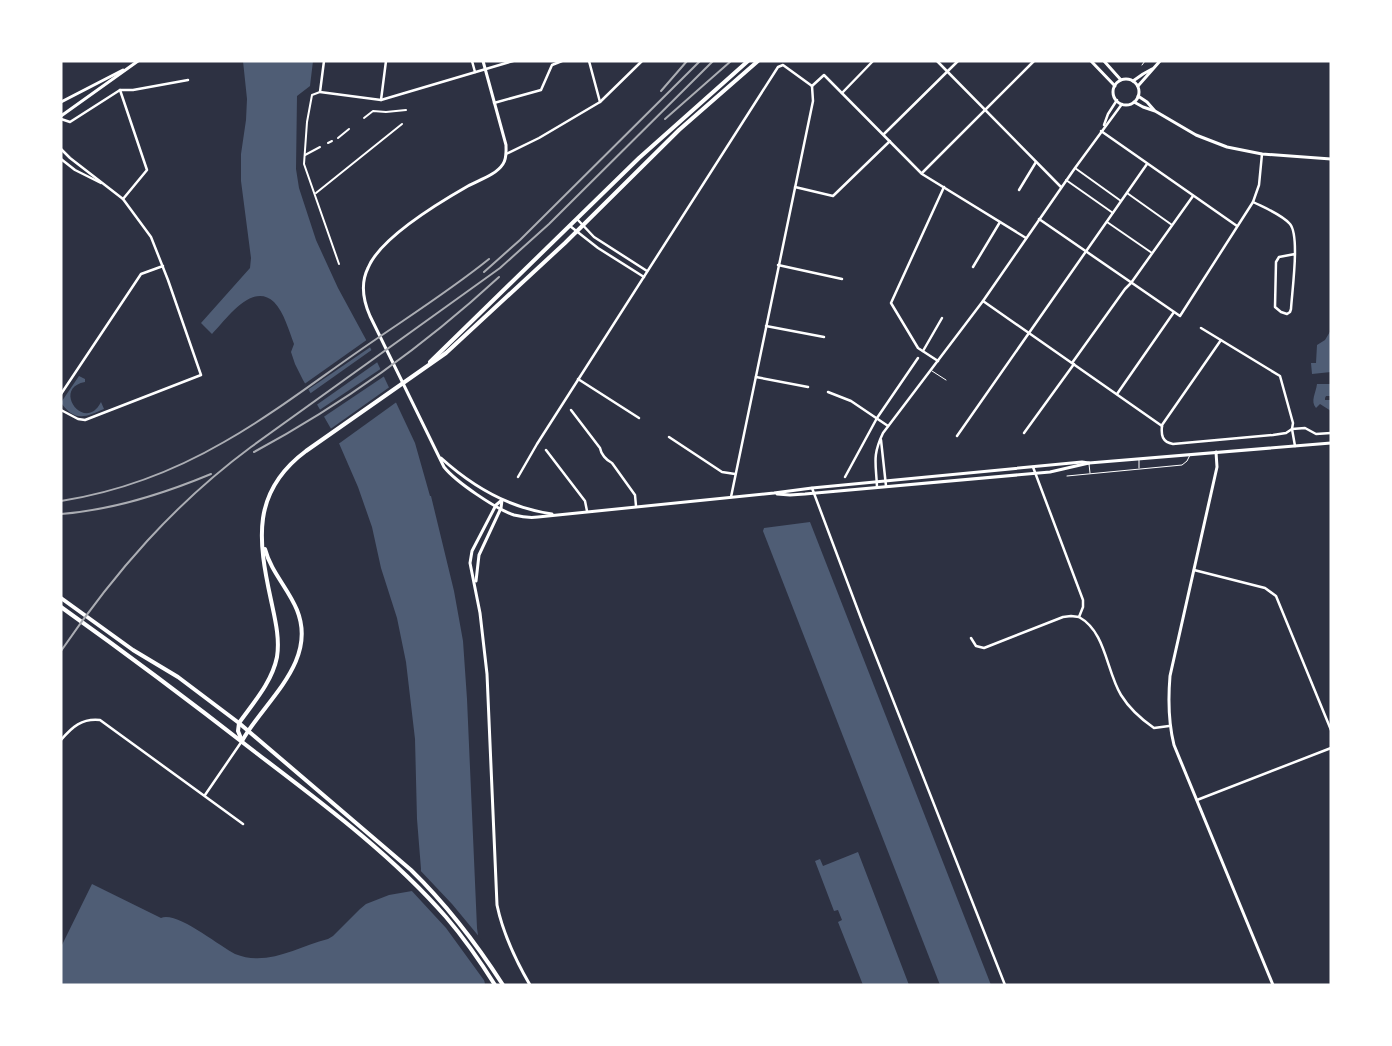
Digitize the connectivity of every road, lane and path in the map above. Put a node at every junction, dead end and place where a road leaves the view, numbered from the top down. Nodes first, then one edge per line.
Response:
1 (138, 61) edge
2 (324, 61) edge
3 (386, 61) edge
4 (472, 61) edge
5 (483, 61) edge
6 (513, 61) edge
7 (562, 61) edge
8 (589, 61) edge
9 (642, 61) edge
10 (748, 61) edge
11 (758, 61) edge
12 (864, 61) edge
13 (873, 61) edge
14 (937, 61) edge
15 (958, 61) edge
16 (1034, 61) edge
17 (1091, 61) edge
18 (1104, 61) edge
19 (1145, 61) edge
20 (1160, 61) edge
21 (1142, 64) dead end
22 (132, 66) junction
23 (869, 66) junction
24 (1153, 68) junction
25 (485, 69) junction
26 (475, 72) junction
27 (947, 72) junction
28 (188, 80) dead end
29 (1121, 80) junction
30 (1133, 82) junction
31 (812, 86) junction
32 (1115, 86) junction
33 (1138, 86) junction
34 (120, 90) junction
35 (320, 92) junction
36 (842, 93) junction
37 (1138, 96) junction
38 (381, 100) junction
39 (1117, 100) junction
40 (61, 102) edge
41 (600, 102) junction
42 (1134, 102) junction
43 (494, 103) junction
44 (1122, 104) junction
45 (406, 110) dead end
46 (985, 110) junction
47 (1155, 111) junction
48 (61, 118) edge
49 (364, 118) dead end
50 (402, 124) dead end
51 (1104, 127) junction
52 (349, 129) dead end
53 (1101, 132) junction
54 (884, 135) junction
55 (338, 138) dead end
56 (332, 141) dead end
57 (890, 141) junction
58 (328, 143) dead end
59 (320, 147) dead end
60 (61, 149) edge
61 (305, 154) junction
62 (506, 154) junction
63 (1262, 154) junction
64 (61, 159) edge
65 (1331, 159) edge
66 (1036, 162) junction
67 (1147, 164) junction
68 (1075, 168) junction
69 (922, 174) junction
70 (1066, 180) junction
71 (106, 185) junction
72 (795, 187) junction
73 (944, 188) junction
74 (1061, 188) junction
75 (1019, 190) dead end
76 (1126, 193) junction
77 (315, 194) junction
78 (1193, 196) junction
79 (123, 199) junction
80 (1121, 201) junction
81 (1253, 202) junction
82 (1113, 213) junction
83 (577, 219) junction
84 (1039, 220) junction
85 (1107, 221) junction
86 (1000, 222) junction
87 (583, 225) junction
88 (1172, 225) junction
89 (570, 226) junction
90 (1237, 227) junction
91 (576, 231) junction
92 (1026, 238) junction
93 (1085, 251) junction
94 (1152, 253) junction
95 (1295, 254) junction
96 (340, 264) dead end
97 (163, 266) junction
98 (778, 266) junction
99 (973, 267) dead end
100 (648, 271) junction
101 (644, 277) junction
102 (842, 279) dead end
103 (1131, 283) junction
104 (983, 300) junction
105 (1174, 312) junction
106 (942, 318) dead end
107 (766, 326) junction
108 (1201, 328) dead end
109 (1029, 333) junction
110 (824, 337) dead end
111 (1221, 340) junction
112 (923, 351) junction
113 (918, 358) dead end
114 (938, 361) junction
115 (1073, 363) junction
116 (423, 368) junction
117 (931, 370) junction
118 (756, 377) junction
119 (578, 379) junction
120 (946, 380) dead end
121 (808, 387) dead end
122 (828, 392) dead end
123 (61, 394) edge
124 (1117, 394) junction
125 (61, 410) edge
126 (572, 410) dead end
127 (639, 418) dead end
128 (877, 418) junction
129 (888, 426) junction
130 (1162, 426) junction
131 (1292, 430) junction
132 (1024, 433) dead end
133 (1331, 433) edge
134 (957, 436) dead end
135 (669, 437) dead end
136 (881, 438) junction
137 (1331, 443) edge
138 (1295, 446) junction
139 (546, 450) dead end
140 (1216, 452) junction
141 (1190, 454) junction
142 (441, 458) junction
143 (1139, 459) junction
144 (1089, 463) junction
145 (1033, 467) junction
146 (1139, 469) junction
147 (1035, 473) junction
148 (1090, 473) junction
149 (736, 474) junction
150 (1067, 476) dead end
151 (518, 477) dead end
152 (845, 477) dead end
153 (885, 481) junction
154 (876, 482) junction
155 (886, 486) junction
156 (877, 487) junction
157 (812, 488) junction
158 (774, 493) junction
159 (814, 493) junction
160 (731, 497) junction
161 (502, 500) junction
162 (496, 505) junction
163 (636, 506) junction
164 (501, 508) junction
165 (587, 511) junction
166 (555, 515) junction
167 (262, 540) junction
168 (1194, 570) junction
169 (475, 584) junction
170 (61, 598) edge
171 (61, 607) edge
172 (1079, 617) junction
173 (971, 638) dead end
174 (239, 723) junction
175 (1170, 726) junction
176 (248, 730) junction
177 (1331, 730) edge
178 (61, 740) edge
179 (242, 741) junction
180 (1331, 748) edge
181 (204, 795) junction
182 (1196, 800) junction
183 (243, 824) dead end
184 (495, 985) edge
185 (503, 985) edge
186 (530, 985) edge
187 (1005, 985) edge
188 (1273, 985) edge

1 - 22 street
2 - 35 street
3 - 38 street
4 - 26 street
5 - 25 street
6 - 25 street
7 - 43 street
8 - 41 street
9 - 41 street
10 - 83 main road
11 - 87 main road
12 - 23 street
13 - 23 street
14 - 27 street
15 - 27 street
16 - 46 street
17 - 32 street
18 - 29 street
19 - 21 lane
20 - 24 street
22 - 40 street
22 - 48 street
23 - 36 street
24 - 30 street
24 - 33 street
25 - 26 street
25 - 43 street
26 - 38 street
27 - 46 street
27 - 54 street
28 - 34 street
29 - 30 street
29 - 32 street
30 - 33 street
31 - 36 street
31 - 72 street
31 - 100 street
32 - 39 street
33 - 37 street
34 - 48 street
34 - 79 street
35 - 38 street
35 - 61 street
36 - 54 street
37 - 42 street
37 - 47 street
39 - 44 street
39 - 51 street
41 - 62 street
42 - 44 street
42 - 47 street
43 - 62 street
44 - 51 street
45 - 49 street
46 - 66 street
46 - 69 street
47 - 63 street
50 - 77 street
51 - 53 street
52 - 55 street
53 - 67 street
53 - 68 street
54 - 57 street
56 - 58 street
57 - 69 street
57 - 72 street
59 - 61 street
60 - 71 street
61 - 77 street
62 - 142 street
63 - 65 street
63 - 81 street
64 - 71 street
66 - 74 street
66 - 75 street
67 - 76 street
67 - 78 street
68 - 70 street
68 - 80 street
69 - 73 street
70 - 74 street
70 - 82 street
71 - 79 street
72 - 98 street
73 - 86 street
73 - 112 street
74 - 84 street
76 - 80 street
76 - 88 street
77 - 96 street
78 - 88 street
78 - 90 street
79 - 97 street
80 - 82 street
81 - 90 street
81 - 95 street
82 - 85 street
83 - 87 street
83 - 89 main road
84 - 92 street
84 - 93 street
85 - 93 street
85 - 94 street
86 - 92 street
86 - 99 street
87 - 91 main road
87 - 100 street
88 - 94 street
89 - 91 street
89 - 116 main road
90 - 105 street
91 - 101 street
91 - 116 main road
92 - 104 street
93 - 103 street
93 - 109 street
94 - 103 street
95 - 95 street
97 - 123 street
97 - 125 street
98 - 102 street
98 - 107 street
100 - 101 street
101 - 119 street
103 - 105 street
103 - 115 street
104 - 109 street
104 - 114 street
105 - 124 street
106 - 112 street
107 - 110 street
107 - 118 street
108 - 111 street
109 - 115 street
109 - 134 street
111 - 130 street
111 - 131 street
112 - 114 street
113 - 128 street
114 - 117 street
115 - 124 street
115 - 132 street
116 - 167 main road
117 - 120 lane
117 - 129 street
118 - 121 street
118 - 149 street
119 - 127 street
119 - 151 street
122 - 128 street
124 - 130 street
126 - 163 street
128 - 129 street
128 - 152 street
129 - 136 street
130 - 131 street
131 - 133 street
131 - 138 street
135 - 149 street
136 - 153 street
136 - 154 street
137 - 138 street
138 - 140 street
139 - 165 street
140 - 141 street
140 - 168 street
141 - 143 street
141 - 146 lane
142 - 161 street
142 - 162 street
143 - 144 street
143 - 146 lane
144 - 145 street
144 - 147 street
144 - 148 lane
145 - 147 street
145 - 153 street
146 - 148 lane
147 - 155 street
147 - 172 street
148 - 150 lane
149 - 160 street
153 - 154 street
153 - 155 street
154 - 156 street
154 - 157 street
155 - 156 street
156 - 159 street
157 - 158 street
157 - 159 street
158 - 159 street
158 - 160 street
159 - 187 street
160 - 163 street
161 - 162 street
161 - 164 street
161 - 166 street
162 - 164 street
162 - 169 street
163 - 165 street
164 - 166 street
164 - 169 street
165 - 166 street
167 - 174 main road
167 - 176 main road
168 - 175 street
168 - 177 street
169 - 186 street
170 - 174 main road
171 - 179 main road
172 - 173 street
172 - 175 street
174 - 176 main road
174 - 179 main road
175 - 182 street
176 - 179 main road
176 - 185 main road
178 - 181 street
179 - 181 street
179 - 184 main road
180 - 182 street
181 - 183 street
182 - 188 street

